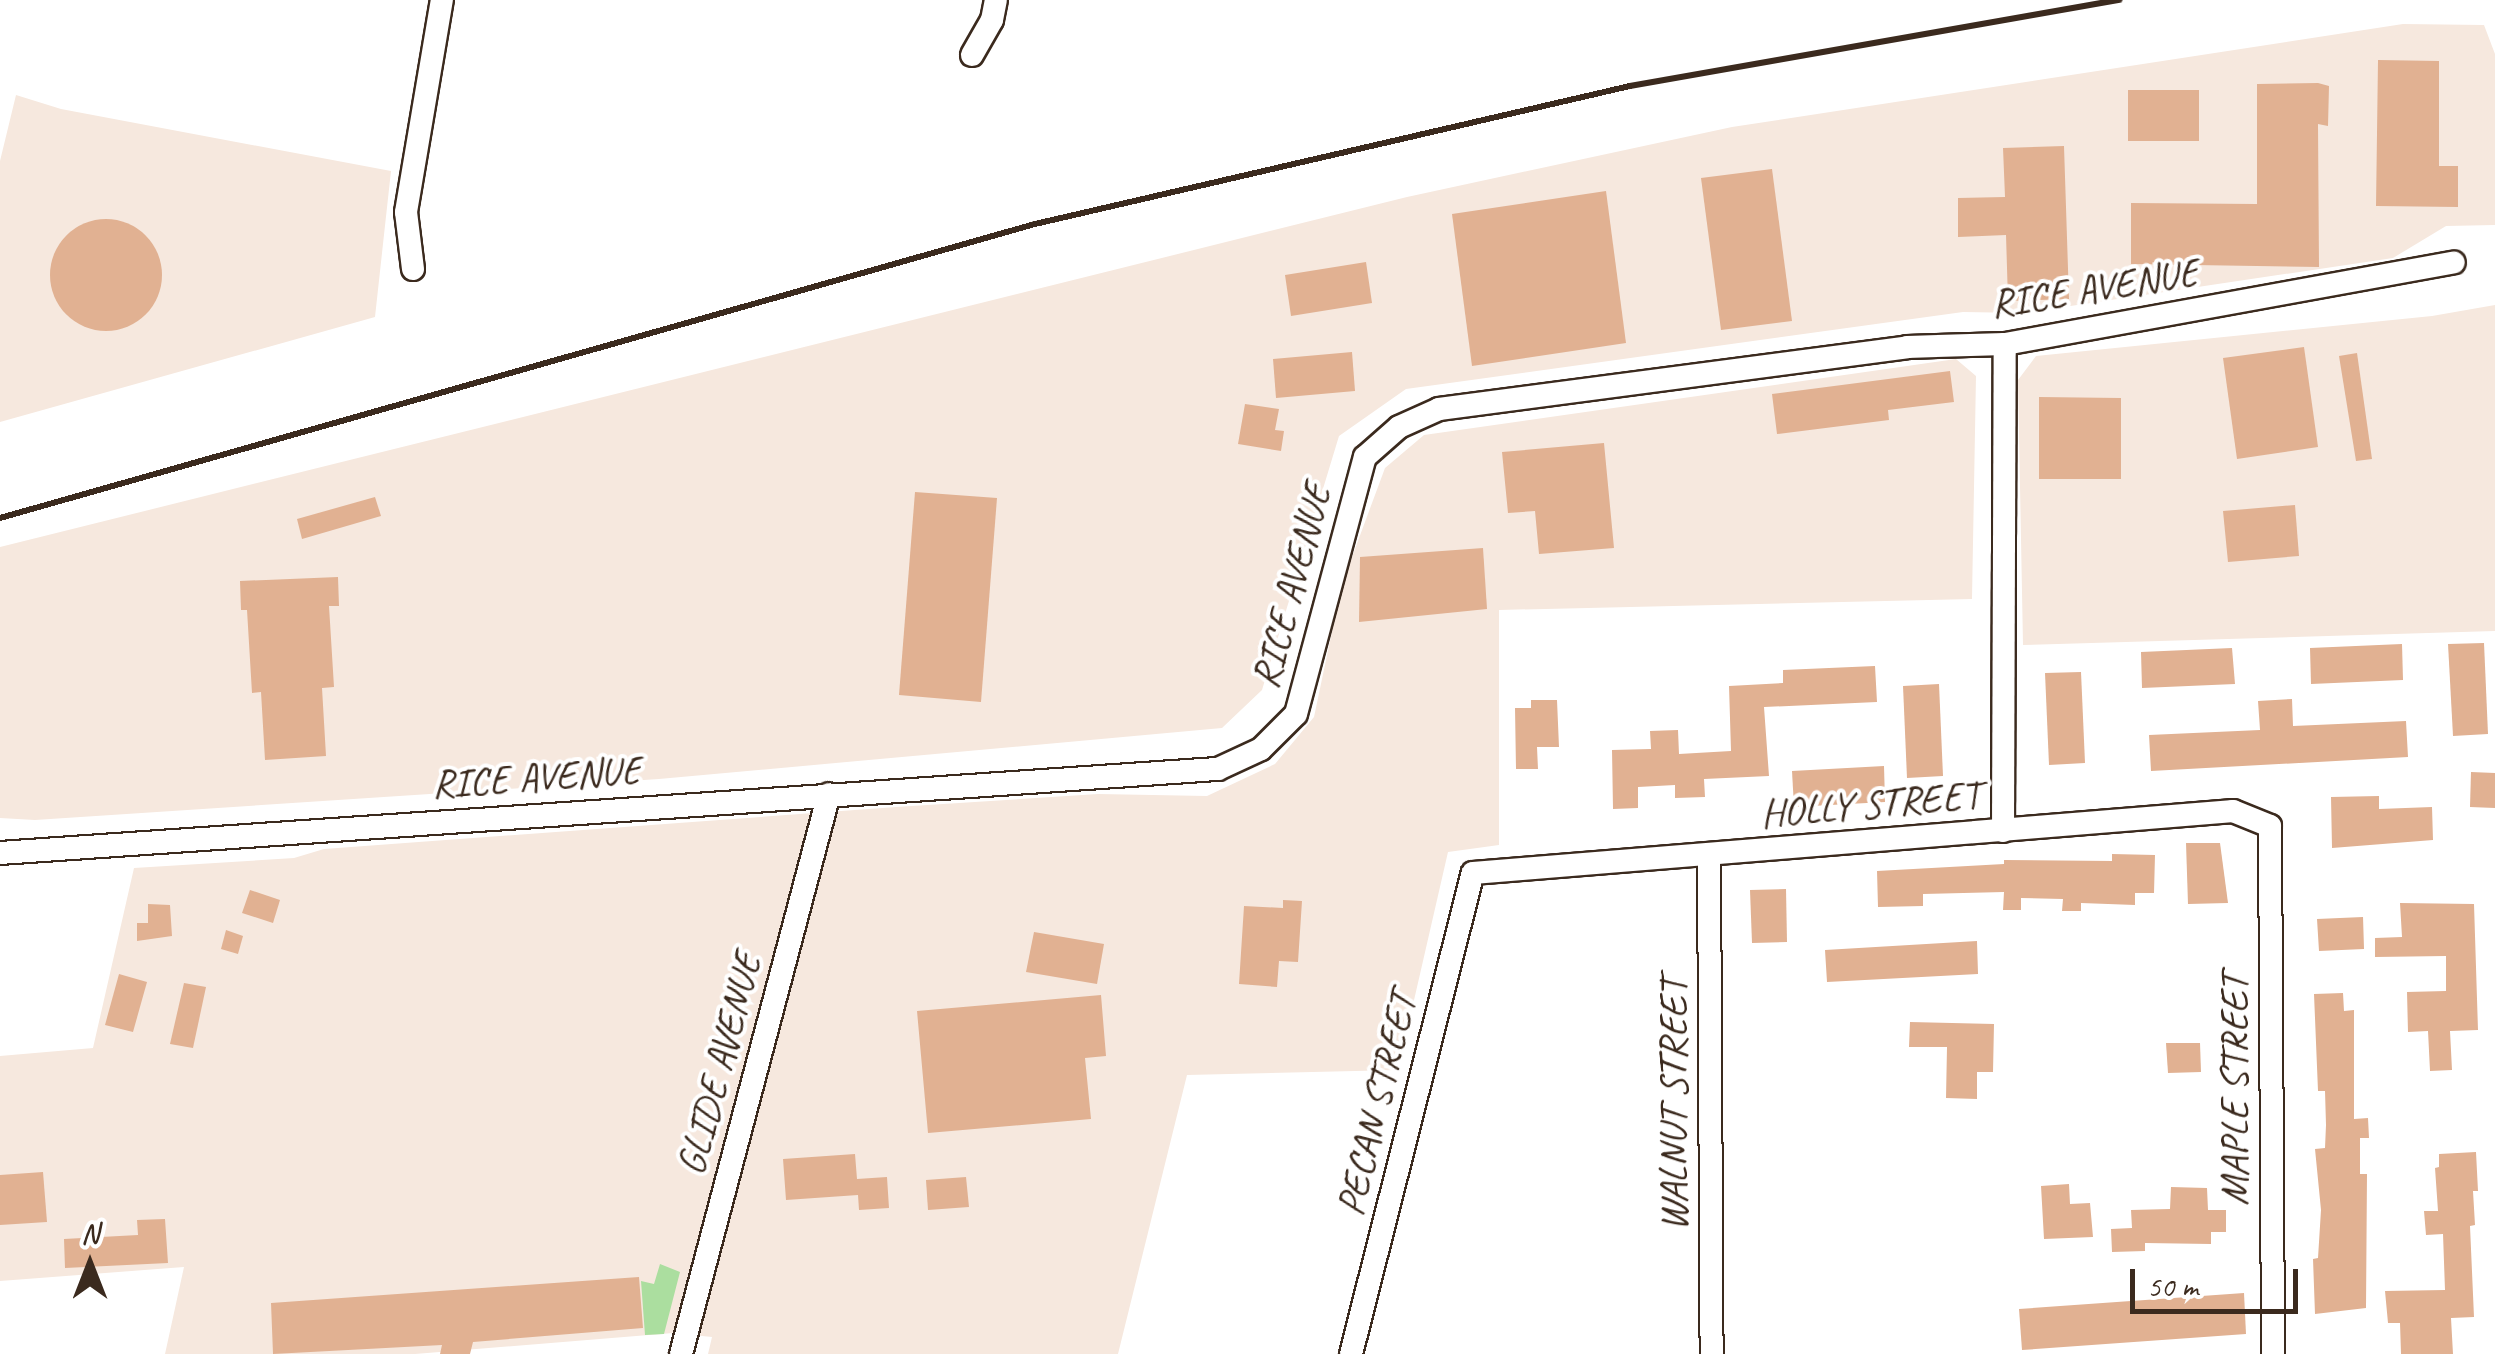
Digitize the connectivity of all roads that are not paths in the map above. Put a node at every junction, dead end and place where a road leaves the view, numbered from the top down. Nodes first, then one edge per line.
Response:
1 (442, 0) edge
2 (996, 0) edge
3 (972, 55) dead end
4 (2454, 262) dead end
5 (413, 269) dead end
6 (2005, 344) junction
7 (829, 794) junction
8 (2270, 826) joint
9 (2002, 831) junction
10 (0, 853) edge
11 (1709, 855) junction
12 (1473, 873) joint
13 (681, 1354) edge
14 (1351, 1354) edge
15 (1712, 1354) edge
16 (2273, 1354) edge

1 - 5 street
2 - 3 street
4 - 6 street, RICE AVENUE
6 - 7 street, RICE AVENUE
6 - 9 street
7 - 10 street, RICE AVENUE
7 - 13 street, GLIDE AVENUE
8 - 9 street, HOLLY STREET
8 - 16 street, MAPLE STREET
9 - 11 street, HOLLY STREET
11 - 12 street, HOLLY STREET
11 - 15 street, WALNUT STREET
12 - 14 street, PECAN STREET

